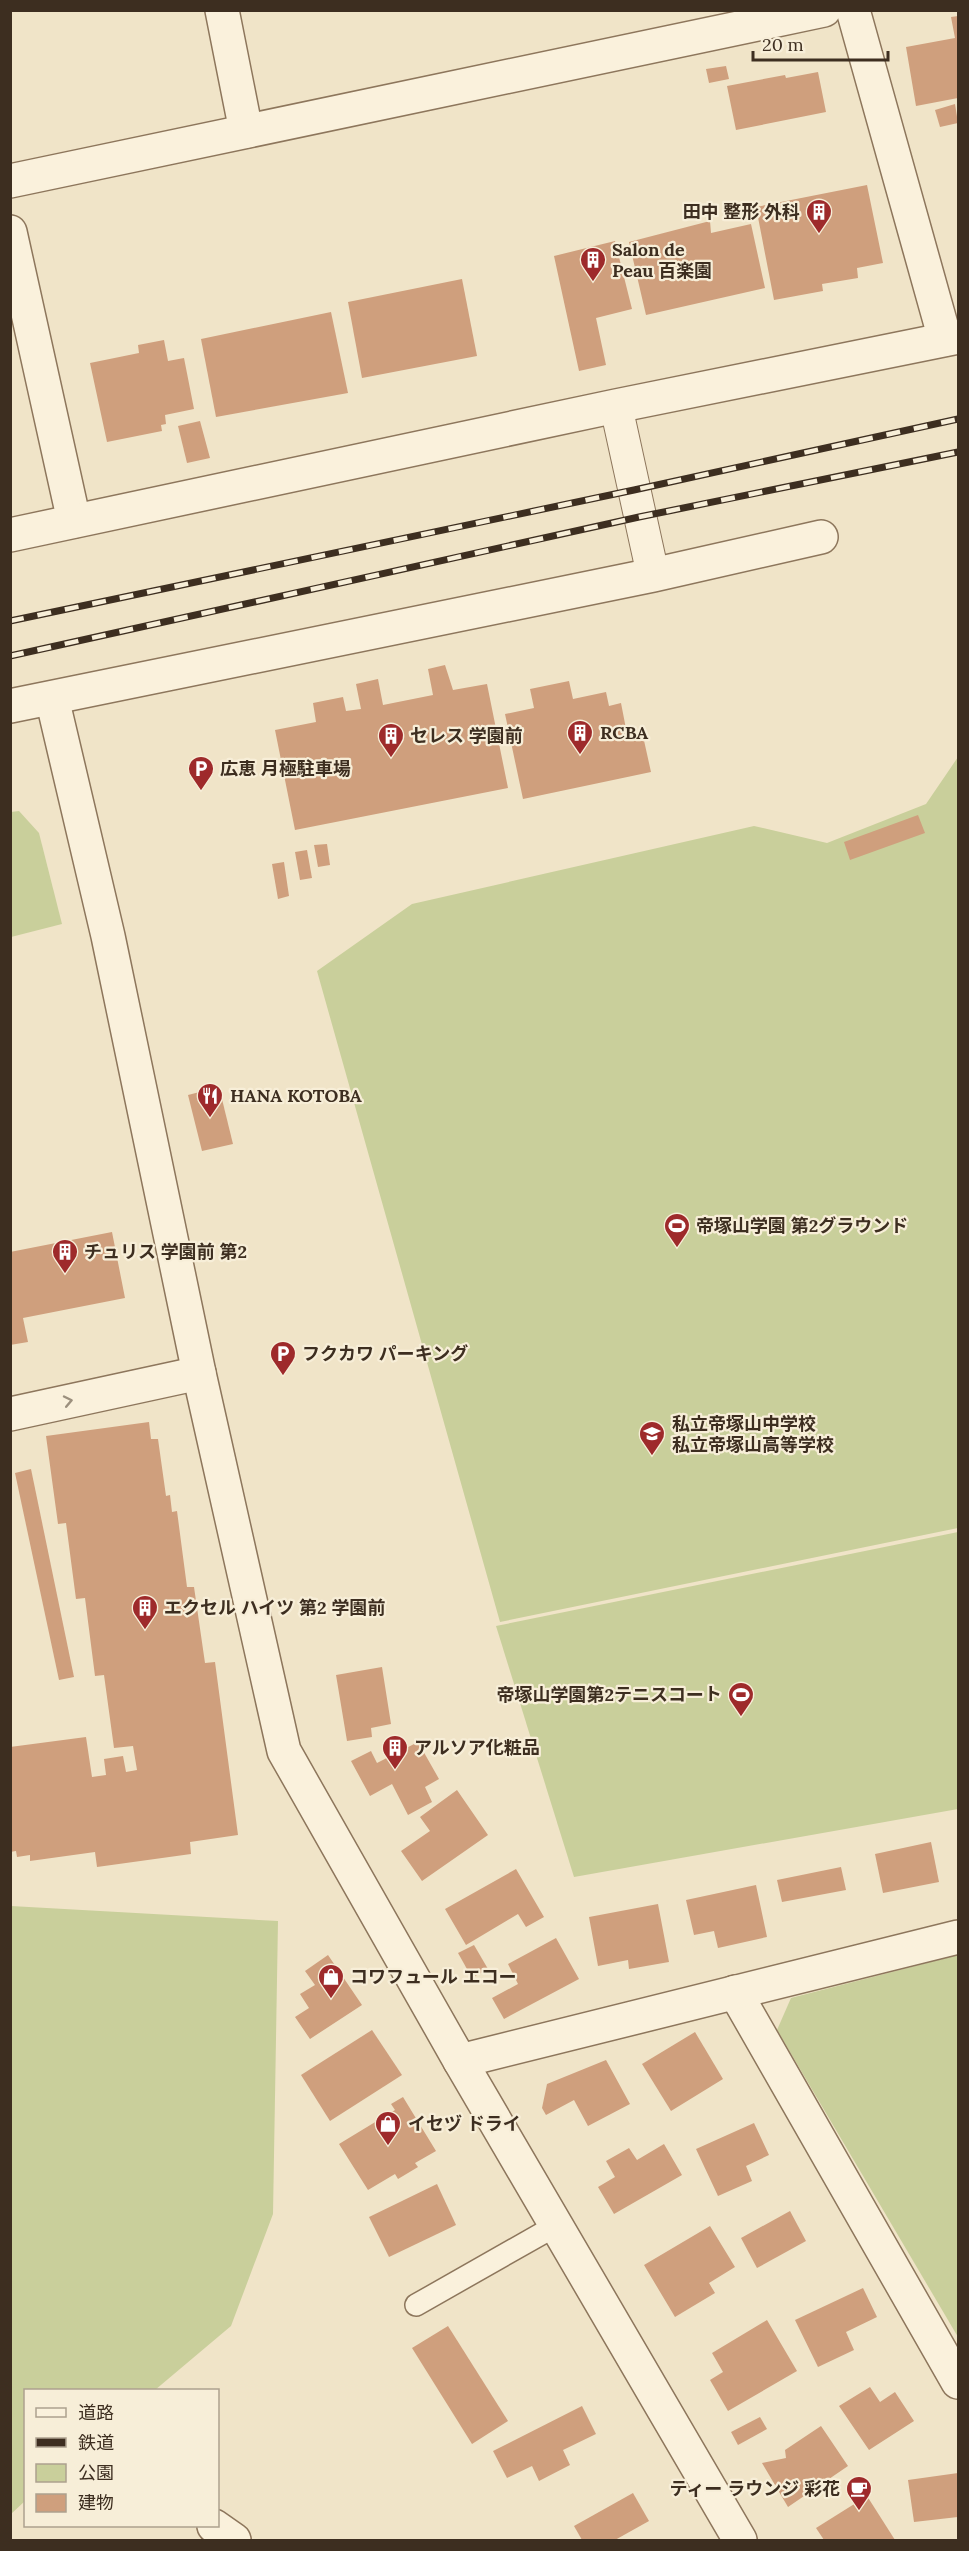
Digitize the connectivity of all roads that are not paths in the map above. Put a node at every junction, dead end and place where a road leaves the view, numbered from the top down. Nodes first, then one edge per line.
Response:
1 (222, 10) edge
2 (824, 10) edge
3 (853, 10) edge
4 (246, 131) junction
5 (10, 182) edge
6 (10, 232) edge
7 (952, 338) edge
8 (616, 406) junction
9 (74, 521) junction
10 (10, 535) edge
11 (821, 537) dead end
12 (653, 575) junction
13 (52, 698) junction
14 (10, 706) edge
15 (198, 1373) junction
16 (10, 1414) edge
17 (958, 1937) edge
18 (735, 1992) junction
19 (460, 2061) junction
20 (557, 2225) junction
21 (416, 2305) dead end
22 (958, 2382) edge
23 (740, 2541) edge

1 - 4 street
2 - 4 street
3 - 7 street
4 - 5 street
6 - 9 street
7 - 8 street
8 - 9 street
8 - 12 street
9 - 10 street
11 - 12 street
12 - 13 street
13 - 14 street
13 - 15 street
16 -> 15 street
15 - 19 street
17 - 18 street
18 - 19 street
18 - 22 street
19 - 20 street
20 - 21 lane
20 - 23 street

